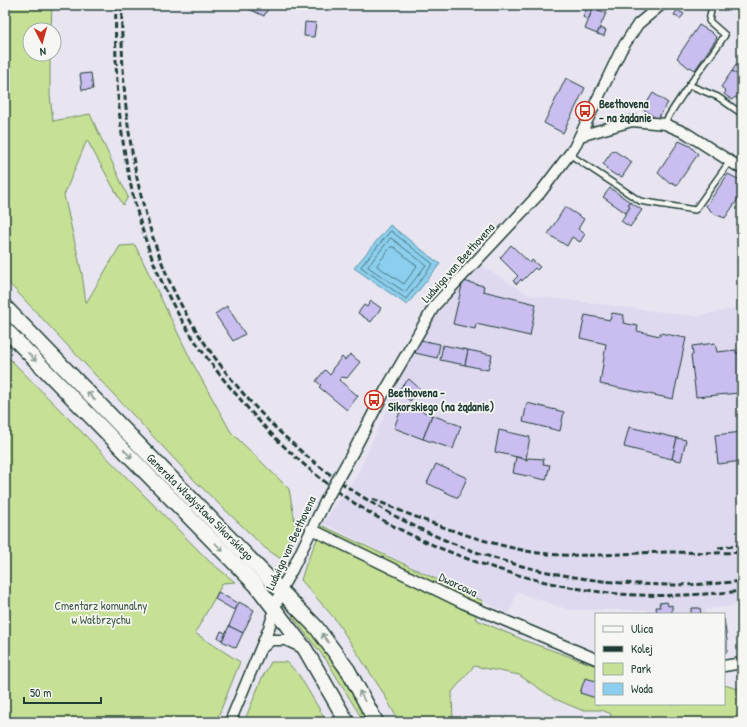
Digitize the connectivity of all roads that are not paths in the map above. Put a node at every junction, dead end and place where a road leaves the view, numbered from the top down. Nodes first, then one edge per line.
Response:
1 (660, 5) edge
2 (712, 5) edge
3 (689, 85) junction
4 (742, 114) edge
5 (664, 124) junction
6 (580, 136) junction
7 (569, 154) junction
8 (730, 161) junction
9 (742, 169) edge
10 (5, 307) edge
11 (5, 329) edge
12 (311, 529) junction
13 (281, 589) junction
14 (276, 612) junction
15 (305, 649) junction
16 (260, 650) junction
17 (595, 659) edge
18 (742, 664) edge
19 (725, 666) edge
20 (230, 722) edge
21 (347, 722) edge
22 (376, 722) edge

1 - 6 street, Ludwiga van Beethovena
2 - 3 lane
3 - 4 lane
3 - 5 lane
5 - 6 street
5 - 8 street
6 - 7 street, Ludwiga van Beethovena
7 - 8 lane
7 - 12 street, Ludwiga van Beethovena, bridge
8 - 9 street
13 -> 10 main road, Generała Władysława Sikorskiego
11 -> 14 main road, Generała Władysława Sikorskiego
12 - 13 street, Ludwiga van Beethovena
12 - 17 street, Dworcowa
13 - 14 street, Ludwiga van Beethovena
22 -> 13 main road, Generała Władysława Sikorskiego
14 - 15 main road, Generała Władysława Sikorskiego
14 - 16 street, Ludwiga van Beethovena
15 - 16 street
15 - 21 main road, Generała Władysława Sikorskiego
16 - 20 street, Ludwiga van Beethovena
18 - 19 street

